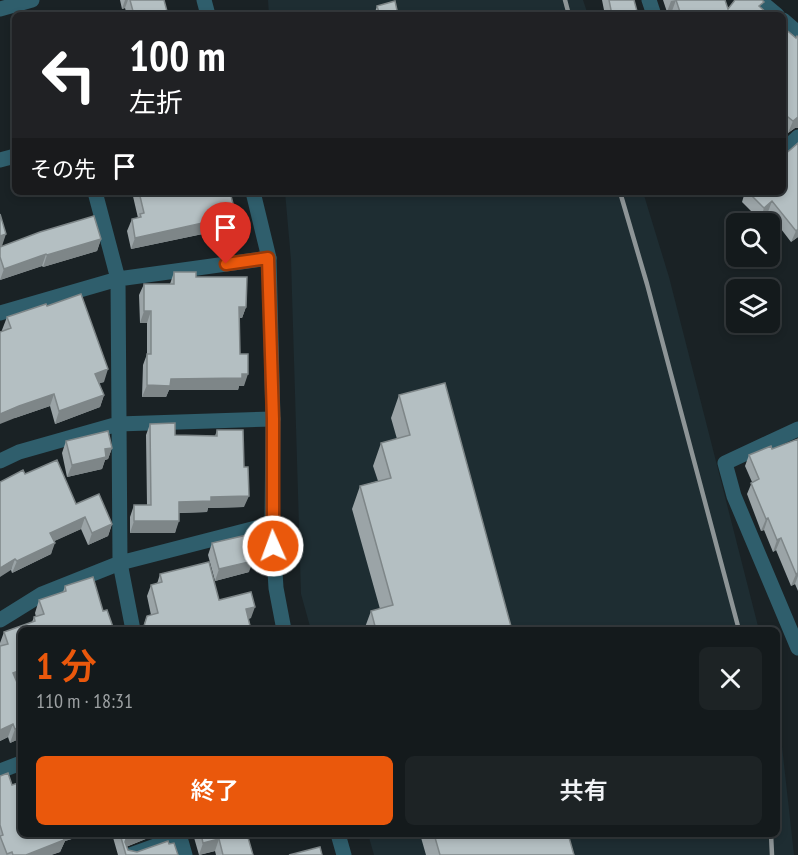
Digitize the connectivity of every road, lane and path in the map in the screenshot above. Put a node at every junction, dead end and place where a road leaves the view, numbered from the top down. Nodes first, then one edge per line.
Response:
1 (32, 0) edge
2 (759, 0) edge
3 (0, 9) edge
4 (773, 12) edge
5 (786, 23) edge
6 (798, 33) edge
7 (798, 137) edge
8 (786, 148) edge
9 (97, 195) edge
10 (254, 195) edge
11 (268, 258) junction
12 (118, 279) junction
13 (0, 313) edge
14 (273, 419) junction
15 (118, 424) junction
16 (798, 429) edge
17 (0, 461) edge
18 (272, 524) junction
19 (120, 563) junction
20 (0, 620) edge
21 (131, 627) edge
22 (283, 627) edge
23 (798, 648) edge
24 (18, 764) edge
25 (0, 771) edge
26 (174, 837) edge
27 (180, 837) edge
28 (339, 837) edge
29 (130, 855) edge
30 (185, 855) edge
31 (344, 855) edge

1 - 3 street
2 - 4 street
5 - 6 street
7 - 8 street
9 - 12 street
10 - 11 street
11 - 12 street
11 - 14 street
12 - 13 street
12 - 15 street
14 - 15 street
14 - 18 street
15 - 17 street
15 - 19 street
16 - 23 street
18 - 19 street
18 - 22 street
19 - 20 street
19 - 21 street
24 - 25 street
26 - 29 street
27 - 30 street
28 - 31 street

